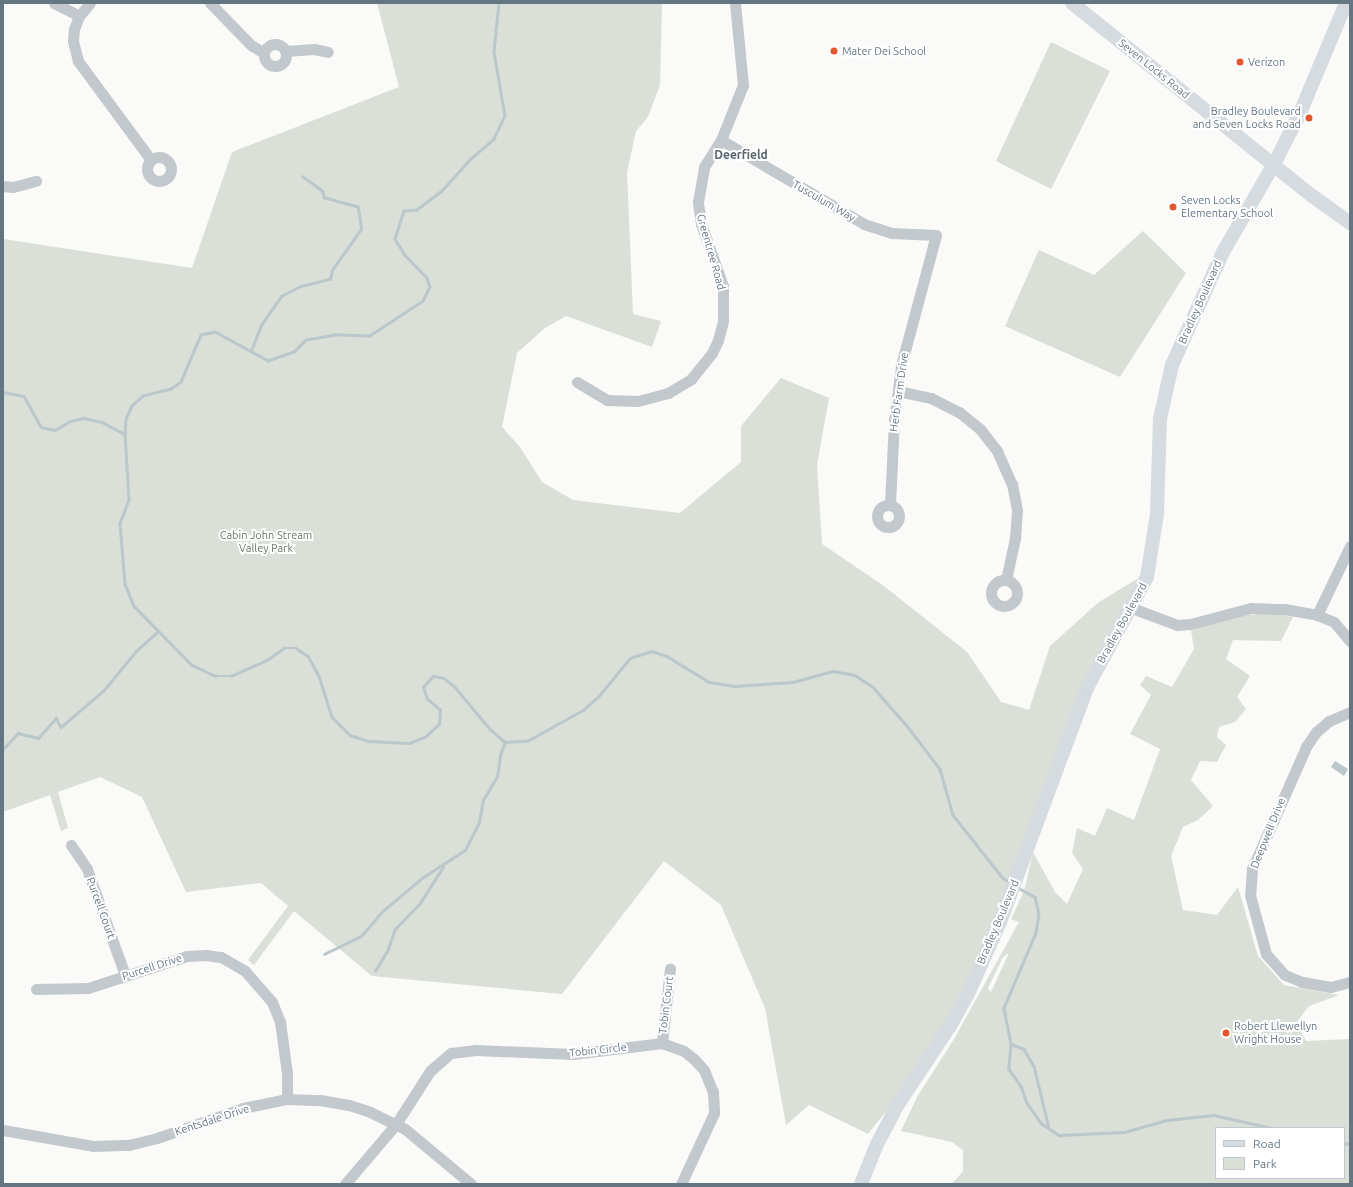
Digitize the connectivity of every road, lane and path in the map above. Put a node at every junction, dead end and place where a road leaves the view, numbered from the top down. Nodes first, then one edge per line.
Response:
1 (54, 3) edge
2 (90, 3) edge
3 (210, 3) edge
4 (735, 3) edge
5 (1072, 3) edge
6 (1346, 3) edge
7 (79, 16) junction
8 (285, 51) junction
9 (328, 52) dead end
10 (264, 53) junction
11 (721, 140) junction
12 (151, 160) dead end
13 (1274, 164) junction
14 (36, 181) dead end
15 (3, 186) edge
16 (1350, 224) edge
17 (936, 235) joint
18 (577, 382) dead end
19 (898, 391) junction
20 (890, 506) dead end
21 (1350, 546) edge
22 (1006, 580) dead end
23 (1132, 608) junction
24 (1317, 615) junction
25 (1350, 641) edge
26 (1350, 712) edge
27 (71, 845) dead end
28 (670, 968) dead end
29 (125, 975) junction
30 (1350, 982) edge
31 (36, 989) dead end
32 (662, 1042) junction
33 (287, 1099) junction
34 (396, 1124) junction
35 (3, 1130) edge
36 (345, 1184) edge
37 (471, 1184) edge
38 (681, 1184) edge
39 (861, 1184) edge

1 - 7 street
2 - 7 street
3 - 10 street
4 - 11 street, Greentree Road
5 - 13 main road, Seven Locks Road
6 - 13 main road, Bradley Boulevard
7 - 12 street
8 - 9 street
8 - 10 street
8 - 10 street
11 - 17 street, Tusculum Way
11 - 18 street, Greentree Road
13 - 16 main road, Seven Locks Road
13 - 23 main road, Bradley Boulevard
14 - 15 street
17 - 19 street, Herb Farm Drive
19 - 20 street, Herb Farm Drive
19 - 22 street
21 - 24 street
23 - 24 street
23 - 39 main road, Bradley Boulevard
24 - 25 street
26 - 30 street, Deepwell Drive
27 - 29 street, Purcell Court
28 - 32 street, Tobin Court
29 - 31 street, Purcell Drive
29 - 33 street, Purcell Drive
32 - 34 street, Tobin Circle
32 - 38 street
33 - 34 street, Kentsdale Drive
33 - 35 street, Kentsdale Drive
34 - 36 street, Tobin Circle
34 - 37 street, Kentsdale Drive

